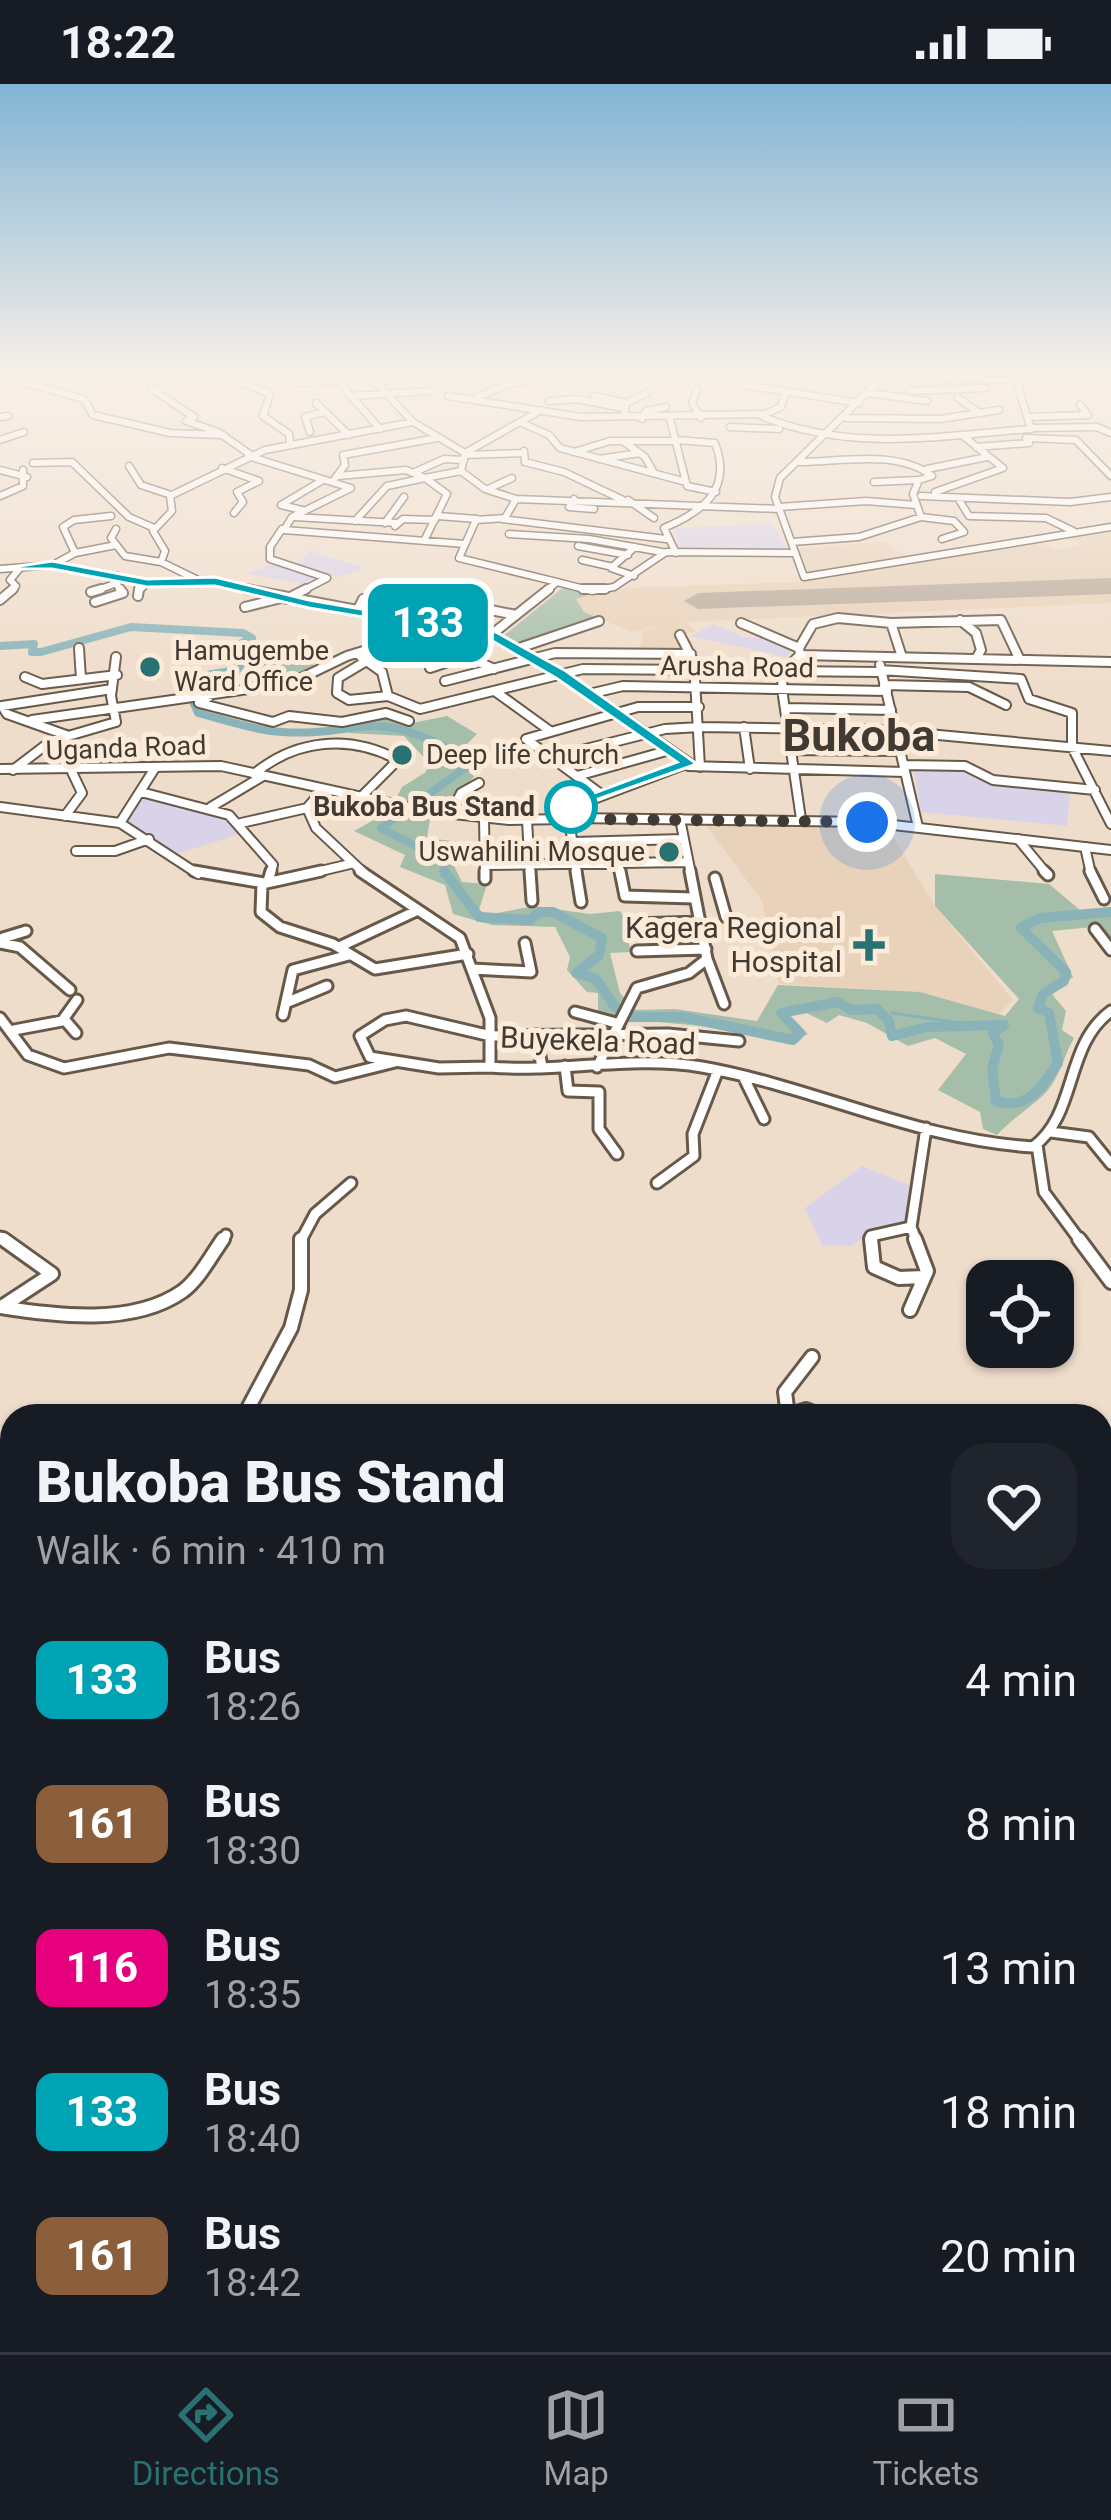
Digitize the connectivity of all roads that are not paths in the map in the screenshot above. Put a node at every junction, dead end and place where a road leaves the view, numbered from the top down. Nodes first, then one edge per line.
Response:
1 (24, 480) edge
2 (91, 480) edge
3 (138, 480) edge
4 (200, 480) edge
5 (256, 480) edge
6 (330, 480) edge
7 (334, 480) edge
8 (416, 480) edge
9 (428, 480) edge
10 (473, 480) edge
11 (507, 480) edge
12 (584, 480) edge
13 (678, 480) edge
14 (717, 480) edge
15 (780, 480) edge
16 (919, 480) joint
17 (974, 480) edge
18 (686, 482) joint
19 (874, 482) dead end
20 (485, 489) junction
21 (716, 492) junction
22 (171, 495) junction
23 (0, 496) edge
24 (404, 497) dead end
25 (1111, 497) edge
26 (958, 498) junction
27 (516, 499) junction
28 (574, 499) junction
29 (625, 500) junction
30 (917, 500) junction
31 (878, 502) junction
32 (708, 506) junction
33 (779, 508) junction
34 (594, 509) dead end
35 (305, 511) junction
36 (234, 513) dead end
37 (887, 514) dead end
38 (111, 515) dead end
39 (292, 517) junction
40 (921, 517) junction
41 (437, 518) junction
42 (654, 518) dead end
43 (478, 519) junction
44 (502, 519) junction
45 (355, 521) junction
46 (513, 521) junction
47 (386, 523) junction
48 (910, 523) junction
49 (397, 524) junction
50 (1111, 526) edge
51 (154, 528) junction
52 (924, 528) dead end
53 (116, 529) dead end
54 (283, 531) junction
55 (1076, 533) junction
56 (509, 534) junction
57 (386, 538) junction
58 (667, 539) junction
59 (941, 539) dead end
60 (424, 541) junction
61 (792, 542) junction
62 (465, 544) junction
63 (116, 545) junction
64 (578, 546) dead end
65 (502, 547) dead end
66 (635, 547) junction
67 (662, 552) junction
68 (75, 553) junction
69 (676, 553) junction
70 (793, 553) junction
71 (628, 555) junction
72 (582, 560) dead end
73 (161, 562) junction
74 (52, 565) junction
75 (613, 566) junction
76 (20, 568) junction
77 (0, 569) edge
78 (635, 576) junction
79 (117, 579) junction
80 (198, 580) junction
81 (556, 581) junction
82 (147, 583) junction
83 (91, 592) dead end
84 (138, 596) dead end
85 (117, 597) junction
86 (283, 598) junction
87 (363, 599) dead end
88 (0, 600) edge
89 (95, 602) dead end
90 (124, 604) dead end
91 (245, 607) dead end
92 (357, 610) junction
93 (516, 615) junction
94 (406, 618) junction
95 (960, 620) junction
96 (599, 622) dead end
97 (741, 622) dead end
98 (891, 623) junction
99 (444, 626) junction
100 (491, 635) junction
101 (680, 635) dead end
102 (79, 648) dead end
103 (519, 648) junction
104 (371, 649) junction
105 (800, 652) junction
106 (692, 654) junction
107 (878, 656) junction
108 (116, 657) dead end
109 (902, 657) junction
110 (977, 657) junction
111 (1019, 658) junction
112 (536, 659) junction
113 (368, 660) junction
114 (1111, 662) edge
115 (430, 668) dead end
116 (495, 670) junction
117 (695, 670) junction
118 (783, 671) junction
119 (880, 671) junction
120 (561, 674) junction
121 (117, 675) junction
122 (26, 676) dead end
123 (81, 679) junction
124 (445, 681) dead end
125 (48, 683) junction
126 (697, 688) junction
127 (885, 688) junction
128 (112, 689) junction
129 (782, 689) junction
130 (496, 692) junction
131 (589, 694) junction
132 (214, 695) junction
133 (50, 696) junction
134 (388, 696) junction
135 (1006, 705) dead end
136 (113, 706) junction
137 (699, 707) junction
138 (787, 708) junction
139 (4, 710) edge
140 (891, 710) junction
141 (614, 712) junction
142 (56, 715) junction
143 (32, 720) junction
144 (410, 721) dead end
145 (0, 724) edge
146 (700, 727) junction
147 (744, 727) junction
148 (791, 728) junction
149 (891, 728) junction
150 (550, 731) junction
151 (647, 734) junction
152 (67, 735) junction
153 (1072, 747) junction
154 (670, 750) junction
155 (795, 750) junction
156 (901, 751) junction
157 (1111, 751) edge
158 (550, 758) junction
159 (699, 762) junction
160 (687, 763) junction
161 (155, 768) junction
162 (0, 769) edge
163 (750, 769) junction
164 (904, 769) junction
165 (13, 770) junction
166 (798, 771) junction
167 (72, 772) junction
168 (258, 775) junction
169 (578, 776) junction
170 (478, 783) dead end
171 (1095, 790) junction
172 (141, 792) junction
173 (321, 792) junction
174 (598, 795) junction
175 (358, 799) junction
176 (211, 807) junction
177 (307, 808) junction
178 (5, 809) edge
179 (450, 814) junction
180 (571, 815) junction
181 (65, 816) junction
182 (484, 818) junction
183 (680, 819) junction
184 (801, 819) junction
185 (532, 820) junction
186 (0, 821) edge
187 (121, 823) junction
188 (241, 823) junction
189 (1111, 824) edge
190 (918, 827) junction
191 (148, 839) junction
192 (683, 839) junction
193 (1018, 839) junction
194 (573, 842) junction
195 (1085, 848) junction
196 (1111, 850) edge
197 (76, 851) dead end
198 (618, 862) junction
199 (686, 862) junction
200 (576, 863) junction
201 (350, 864) junction
202 (529, 864) junction
203 (486, 865) junction
204 (1048, 875) dead end
205 (485, 879) dead end
206 (1092, 882) junction
207 (1111, 884) edge
208 (262, 885) junction
209 (693, 893) junction
210 (1104, 899) dead end
211 (532, 901) dead end
212 (581, 902) dead end
213 (416, 910) junction
214 (726, 916) dead end
215 (701, 922) junction
216 (634, 924) dead end
217 (1095, 929) dead end
218 (26, 932) dead end
219 (0, 941) edge
220 (525, 943) dead end
221 (339, 947) junction
222 (1111, 950) edge
223 (637, 951) dead end
224 (468, 954) junction
225 (707, 954) junction
226 (349, 955) junction
227 (473, 969) junction
228 (327, 986) dead end
229 (288, 1002) junction
230 (724, 1004) dead end
231 (1111, 1011) edge
232 (575, 1012) dead end
233 (283, 1015) dead end
234 (0, 1018) edge
235 (64, 1019) junction
236 (617, 1022) junction
237 (14, 1030) junction
238 (76, 1033) dead end
239 (536, 1035) junction
240 (491, 1036) junction
241 (608, 1036) junction
242 (739, 1041) dead end
243 (395, 1061) junction
244 (565, 1066) junction
245 (597, 1066) junction
246 (490, 1067) junction
247 (542, 1067) junction
248 (718, 1070) junction
249 (743, 1076) junction
250 (764, 1118) dead end
251 (926, 1128) junction
252 (1051, 1132) junction
253 (1037, 1145) junction
254 (617, 1154) dead end
255 (1111, 1164) edge
256 (351, 1183) dead end
257 (657, 1184) dead end
258 (911, 1228) junction
259 (226, 1235) dead end
260 (0, 1238) edge
261 (924, 1277) junction
262 (1111, 1282) edge
263 (1, 1307) edge
264 (910, 1310) dead end
265 (812, 1357) dead end
266 (252, 1404) edge
267 (786, 1404) edge
268 (0, 1569) edge
269 (0, 1582) edge

1 - 23 street
2 - 51 street
3 - 22 street
4 - 22 street
5 - 36 street
6 - 35 street
7 - 35 street
8 - 45 street
9 - 41 street
10 - 20 street
11 - 20 street
12 - 29 street
13 - 18 street
14 - 21 street
15 - 33 street
16 - 19 street
16 - 30 street
17 - 30 street
18 - 21 street
20 - 27 street
21 - 32 street
22 - 51 street
24 - 47 street
25 - 26 street
26 - 30 street
26 - 55 street
27 - 28 street
27 - 44 street
28 - 29 street
28 - 34 street
29 - 32 street
29 - 42 street
30 - 31 street
30 - 40 street
31 - 33 street
31 - 37 street
32 - 33 street
32 - 58 street
33 - 61 street
35 - 39 street
38 - 68 street
39 - 45 street
39 - 54 street
40 - 48 street
40 - 59 street
41 - 43 street
41 - 49 street
41 - 60 street
43 - 44 street
43 - 62 street
44 - 46 street
45 - 47 street
46 - 56 street
46 - 58 street
47 - 49 street
48 - 52 street
48 - 61 street
49 - 57 street
50 - 55 street
51 - 73 street
53 - 63 street
54 - 57 street
54 - 86 street
55 - 70 street
56 - 65 street
56 - 66 street
57 - 60 street
58 - 69 street
60 - 62 street
61 - 70 street
62 - 81 street
63 - 68 street
63 - 73 street
64 - 71 street
66 - 67 street
66 - 71 street
67 - 69 street
67 - 78 street
68 - 74 street
69 - 70 street
71 - 75 street
72 - 75 street
73 - 80 street
74 - 76 main road
74 - 79 main road
75 - 78 street
76 - 77 main road
76 - 88 street
78 - 81 street
79 - 82 main road
79 - 83 street
79 - 85 street
80 - 82 main road
80 - 86 main road
81 - 93 street
82 - 84 street
85 - 89 street
85 - 90 street
86 - 91 street
86 - 92 main road
87 - 92 street
92 - 94 main road
93 - 94 street
93 - 100 street
94 - 99 main road
95 - 98 street
95 - 110 street
95 - 111 street
96 - 103 street
97 - 105 street
98 - 105 street
98 - 109 street
99 - 100 main road
99 - 104 street
100 - 103 main road
101 - 106 street
102 - 123 street
103 - 112 main road
104 - 113 street
104 - 132 street
105 - 107 street
105 - 118 street
106 - 112 street
106 - 117 street
107 - 109 street
107 - 119 street
108 - 121 street
109 - 110 street
110 - 111 street
111 - 114 street
112 - 116 street
112 - 120 main road
113 - 134 street
113 - 134 street
115 - 116 street
116 - 124 street
117 - 120 street
117 - 126 street
118 - 119 street
118 - 129 street
119 - 127 street
119 - 153 street
120 - 130 street
120 - 131 main road
121 - 123 street
121 - 128 street
122 - 125 street
123 - 125 street
125 - 133 street
126 - 129 street, Arusha Road
126 - 131 street, Arusha Road
126 - 137 street
127 - 129 street, Arusha Road
127 - 135 street, Arusha Road
127 - 140 street
128 - 133 street
128 - 136 street
129 - 138 street
130 - 134 street
130 - 150 street
131 - 141 main road
132 - 136 street
132 - 144 street
133 - 139 street
133 - 142 street
136 - 142 street
136 - 152 street
137 - 141 street
137 - 146 street
138 - 140 street
138 - 148 street
139 - 143 street
139 - 145 street
140 - 149 street
141 - 150 street
141 - 151 main road
142 - 143 street
143 - 152 street
146 - 147 street
146 - 151 street
146 - 159 street
147 - 148 street
147 - 163 street
148 - 149 street
148 - 155 street
149 - 153 street
149 - 156 street
150 - 158 street
151 - 154 main road
151 - 158 street
152 - 165 street
153 - 157 street
153 - 171 street
154 - 160 main road
154 - 169 street
155 - 156 street
155 - 166 street
156 - 164 street
158 - 169 street
159 - 160 street
159 - 163 street
160 - 174 main road
161 - 167 main road, Uganda Road
161 - 168 main road, Uganda Road
161 - 172 street
162 - 165 main road, Uganda Road
163 - 166 street
164 - 166 street
164 - 171 street
164 - 190 street
165 - 167 main road, Uganda Road
166 - 184 street
167 - 181 street
168 - 173 main road, Uganda Road
168 - 175 street
168 - 176 street
169 - 174 street
170 - 179 street
171 - 189 street
172 - 176 street
172 - 187 street
173 - 175 main road, Uganda Road
173 - 177 street
174 - 180 main road
175 - 179 main road, Uganda Road
176 - 188 street
177 - 188 street
177 - 201 street, Buyekela Road
178 - 181 street
178 - 186 street
179 - 182 main road, Uganda Road
180 - 183 main road, Uganda Road
180 - 185 main road, Uganda Road
180 - 194 street
181 - 187 street
182 - 185 main road, Uganda Road
182 - 203 street
183 - 184 main road, Uganda Road
183 - 192 street
184 - 190 main road, Uganda Road
185 - 202 street
187 - 191 street
188 - 208 street
190 - 193 main road, Uganda Road
191 - 197 street
191 - 208 street
192 - 194 street
192 - 199 street
193 - 195 main road, Uganda Road
193 - 204 street
194 - 200 street
195 - 196 main road, Uganda Road
195 - 206 street
198 - 199 street
198 - 200 street
198 - 209 street
199 - 209 street
200 - 202 street
200 - 212 street
201 - 208 street
201 - 213 street, Buyekela Road
202 - 203 street
202 - 211 street
203 - 205 street
206 - 207 street
206 - 210 street
208 - 221 street
209 - 214 street
209 - 215 street
213 - 221 street
213 - 224 street, Buyekela Road
215 - 216 street
215 - 225 street
217 - 222 street
218 - 219 street
219 - 235 street
220 - 227 street
221 - 226 street
223 - 225 street
224 - 226 street
224 - 227 street, Buyekela Road
225 - 230 street
225 - 236 street
226 - 229 street
227 - 240 street, Buyekela Road
228 - 229 street
229 - 233 street
231 - 252 street
232 - 236 street
234 - 237 street
235 - 237 street
235 - 238 street
236 - 241 street
237 - 243 street
239 - 240 street
239 - 241 street
239 - 247 street
240 - 243 street
240 - 246 street, Buyekela Road
241 - 242 street
241 - 245 street
243 - 246 street
244 - 245 street, Buyekela Road
244 - 247 street, Buyekela Road
244 - 254 street
245 - 248 street, Buyekela Road
246 - 247 street, Buyekela Road
248 - 249 street, Buyekela Road
248 - 257 street
249 - 250 street
249 - 251 street, Buyekela Road
251 - 253 street, Buyekela Road
251 - 258 street
252 - 253 street
252 - 255 street
253 - 262 street
256 - 266 street
258 - 261 street
258 - 261 street
259 - 263 street
260 - 263 street
261 - 264 street
265 - 267 street
268 - 269 street

